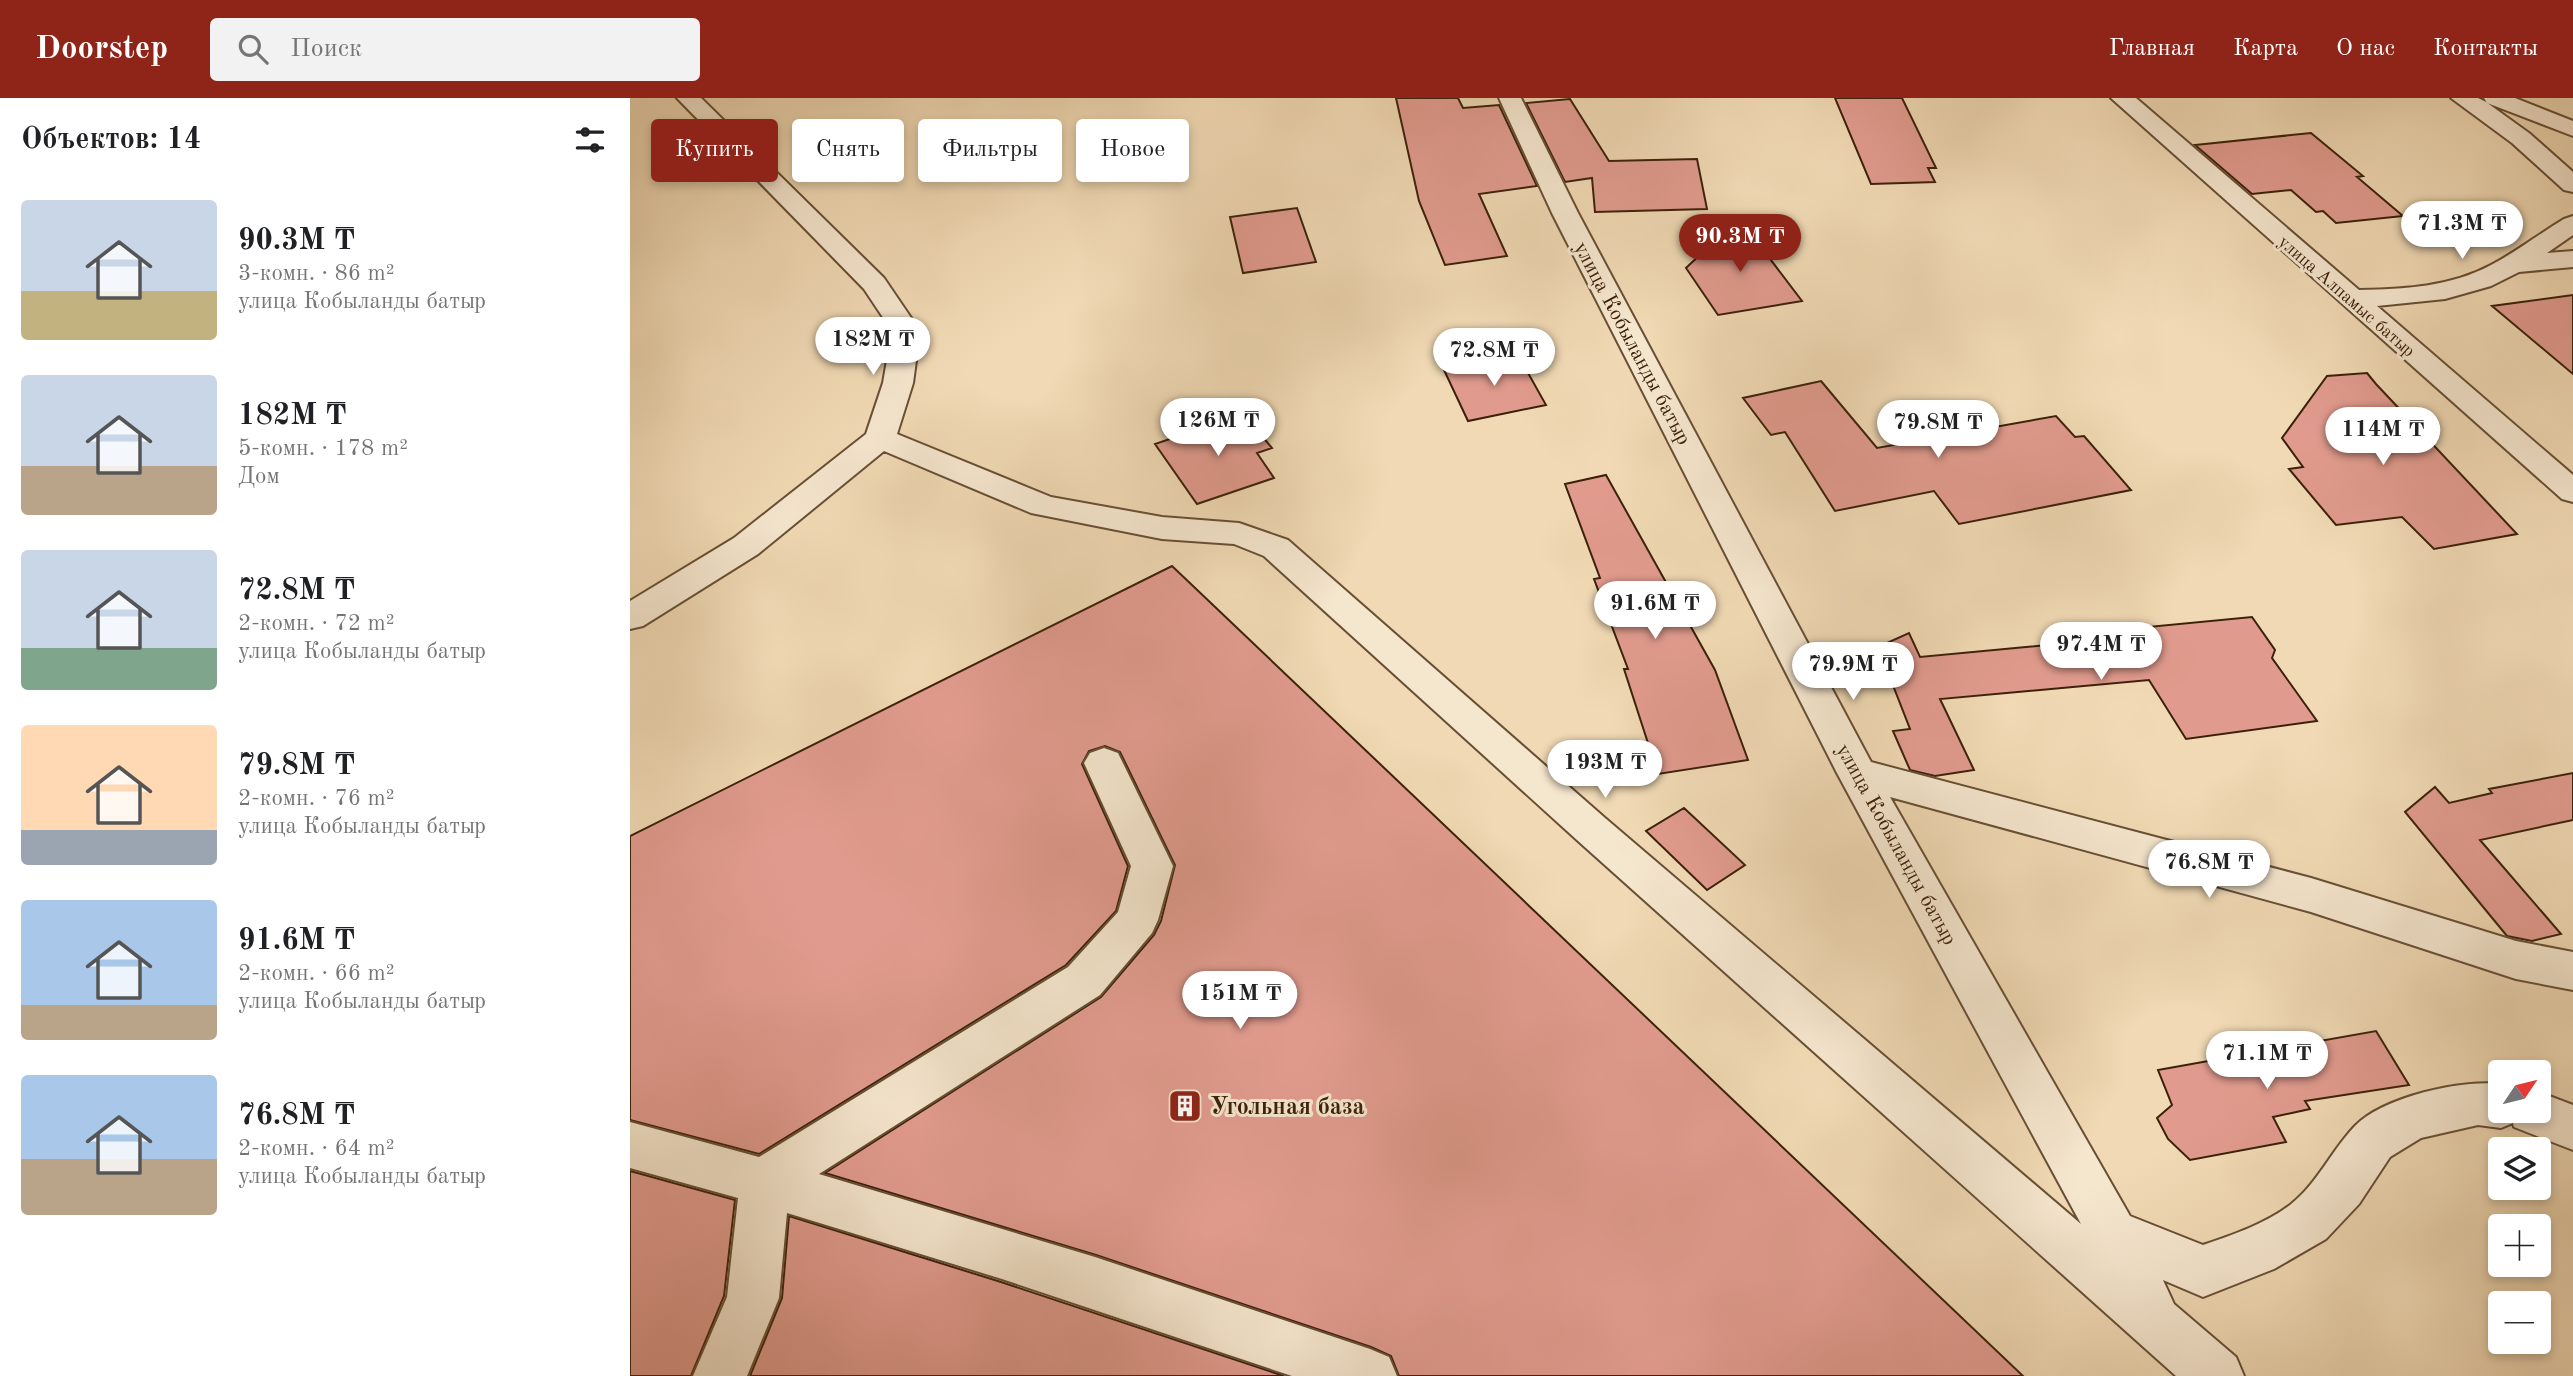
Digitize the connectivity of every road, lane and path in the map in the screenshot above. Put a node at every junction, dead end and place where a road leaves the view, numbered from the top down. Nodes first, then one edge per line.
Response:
1 (688, 98) edge
2 (1510, 98) edge
3 (2122, 98) edge
4 (2462, 98) edge
5 (2495, 98) edge
6 (2573, 129) edge
7 (2573, 185) edge
8 (2573, 224) edge
9 (2573, 259) edge
10 (2510, 264) junction
11 (2350, 299) junction
12 (880, 438) junction
13 (2573, 492) edge
14 (630, 617) edge
15 (1104, 763) dead end
16 (1857, 773) junction
17 (2573, 971) edge
18 (2488, 1104) edge
19 (2552, 1120) edge
20 (2573, 1128) edge
21 (630, 1145) edge
22 (765, 1181) junction
23 (2112, 1234) junction
24 (2157, 1325) junction
25 (720, 1376) edge
26 (1370, 1376) edge
27 (2217, 1376) edge

1 - 12 street
2 - 16 street, улица Кобыланды батыр
3 - 11 street, улица Алпамыс батыр
4 - 7 street
5 - 6 street
8 - 10 street
9 - 10 street
10 - 11 street
11 - 13 street, улица Алпамыс батыр
12 - 14 street
12 - 24 street
15 - 22 street
16 - 17 street
16 - 23 street, улица Кобыланды батыр
18 - 23 street
19 - 20 street
21 - 22 street
22 - 25 street
22 - 26 street
23 - 24 street, улица Кобыланды батыр
24 - 27 street

